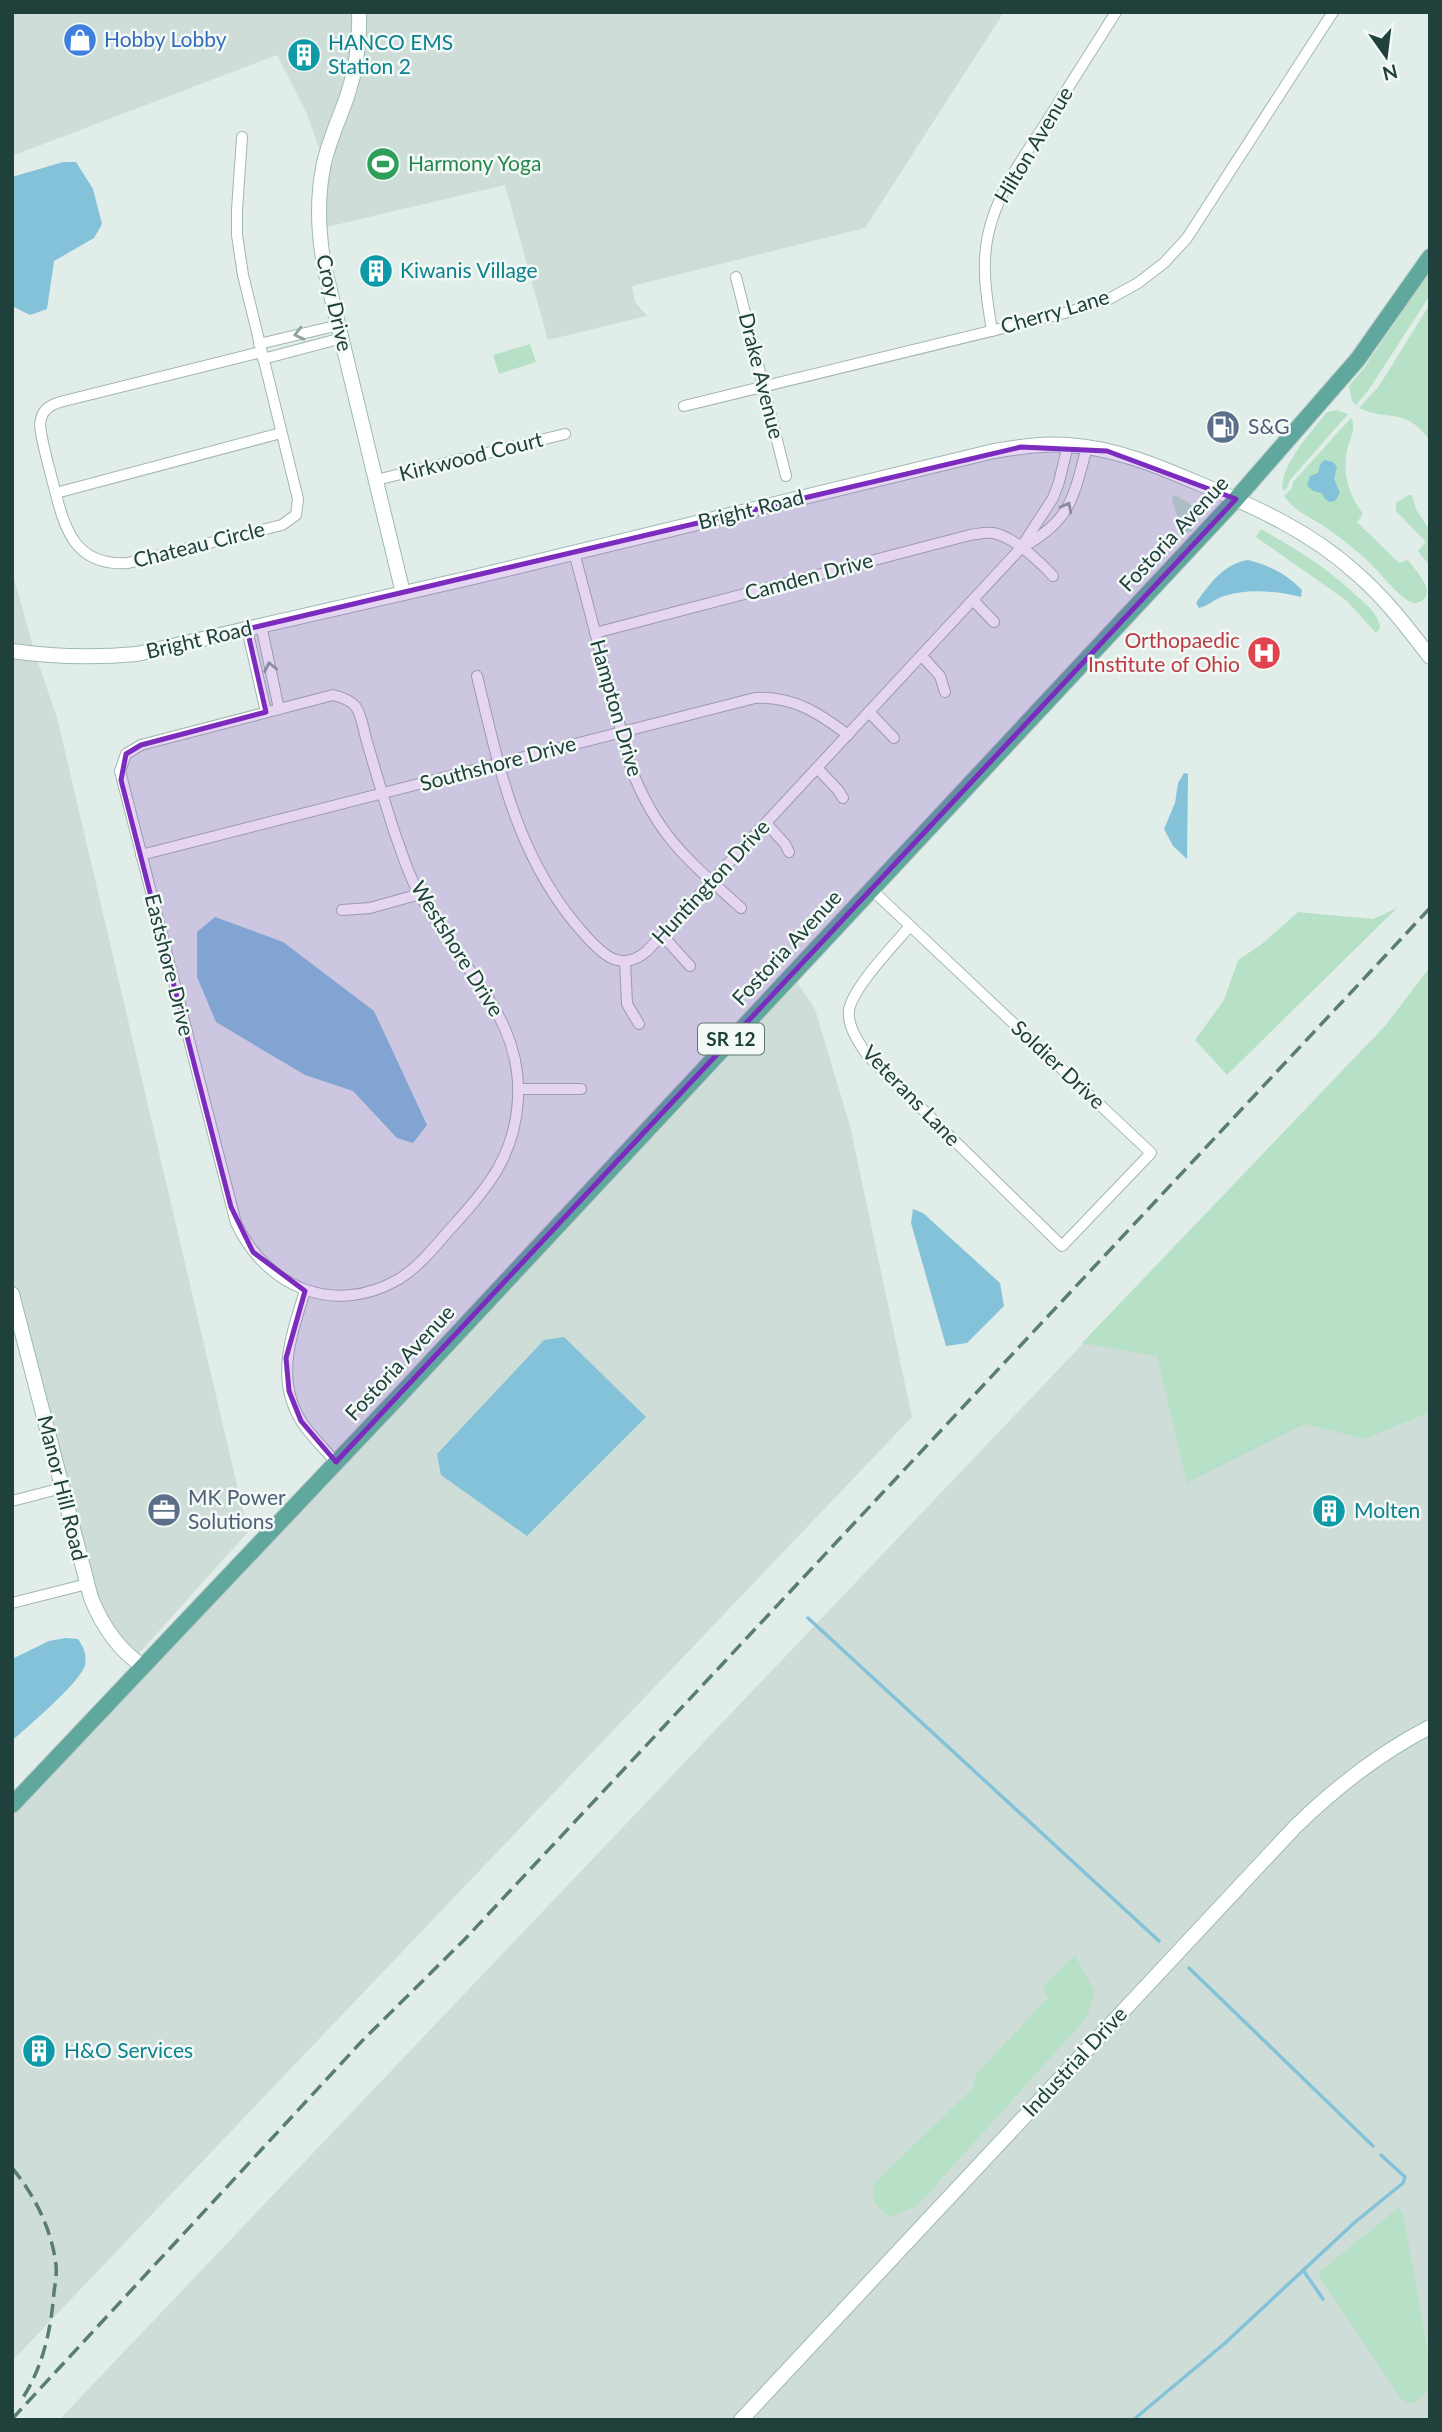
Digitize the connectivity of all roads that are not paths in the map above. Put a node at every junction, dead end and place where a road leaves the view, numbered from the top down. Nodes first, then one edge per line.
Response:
1 (359, 12) edge
2 (1116, 12) edge
3 (1333, 12) edge
4 (243, 136) dead end
5 (1430, 257) edge
6 (736, 277) dead end
7 (340, 331) junction
8 (992, 331) junction
9 (261, 351) junction
10 (763, 387) junction
11 (684, 406) dead end
12 (281, 433) junction
13 (565, 434) dead end
14 (1068, 445) junction
15 (1087, 447) junction
16 (786, 476) dead end
17 (376, 480) junction
18 (56, 493) junction
19 (1236, 499) junction
20 (1020, 549) junction
21 (574, 552) junction
22 (1053, 576) dead end
23 (403, 593) junction
24 (973, 600) junction
25 (994, 622) dead end
26 (254, 627) junction
27 (595, 633) junction
28 (12, 651) edge
29 (922, 656) junction
30 (1430, 657) edge
31 (477, 676) dead end
32 (945, 692) dead end
33 (279, 709) junction
34 (266, 712) junction
35 (869, 712) junction
36 (621, 731) junction
37 (848, 735) junction
38 (894, 738) dead end
39 (498, 764) junction
40 (817, 768) junction
41 (382, 795) junction
42 (843, 798) dead end
43 (766, 823) junction
44 (789, 852) dead end
45 (141, 855) junction
46 (712, 882) junction
47 (871, 889) junction
48 (419, 894) junction
49 (741, 908) dead end
50 (342, 910) dead end
51 (910, 926) junction
52 (662, 934) junction
53 (625, 961) junction
54 (690, 966) dead end
55 (639, 1024) dead end
56 (518, 1089) junction
57 (581, 1089) dead end
58 (1062, 1246) joint
59 (305, 1291) junction
60 (13, 1304) edge
61 (336, 1462) junction
62 (62, 1488) junction
63 (12, 1501) edge
64 (87, 1584) junction
65 (12, 1603) edge
66 (143, 1666) junction
67 (1430, 1727) edge
68 (12, 1805) edge
69 (741, 2420) edge

1 - 7 street, Croy Drive
2 - 8 street, Hilton Avenue
3 - 8 street, Cherry Lane
4 - 9 street, Chateau Circle
5 - 19 main road, Fostoria Avenue / SR 12
6 - 10 street, Drake Avenue
7 - 9 street
7 - 17 street, Croy Drive
8 - 10 street, Cherry Lane
9 - 12 street, Chateau Circle
9 - 18 street, Chateau Circle
10 - 11 street, Cherry Lane
10 - 16 street, Drake Avenue
12 - 18 street
12 - 18 street, Chateau Circle
13 - 17 street, Kirkwood Court
14 - 15 street, Bright Road
14 - 20 street, Huntington Drive
14 - 21 street, Bright Road
15 - 19 street, Bright Road
20 -> 15 street, Huntington Drive
17 - 23 street, Croy Drive
19 - 30 street, Bright Road
19 - 47 main road, Fostoria Avenue / SR 12
20 - 22 street, Camden Drive
20 - 24 street, Huntington Drive
20 - 27 street, Camden Drive
21 - 23 street, Bright Road
21 - 27 street, Hampton Drive
23 - 26 street, Bright Road
24 - 25 street
24 - 29 street, Huntington Drive
26 - 28 street, Bright Road
33 -> 26 street
26 - 34 street
27 - 36 street, Hampton Drive
29 - 32 street
29 - 35 street, Huntington Drive
31 - 39 street
33 - 34 street, Westshore Drive
33 - 41 street, Westshore Drive
34 - 45 street, Eastshore Drive
35 - 37 street, Huntington Drive
35 - 38 street
36 - 37 street, Southshore Drive
36 - 39 street, Southshore Drive
36 - 46 street, Hampton Drive
37 - 40 street, Huntington Drive
39 - 41 street, Southshore Drive
39 - 53 street
40 - 42 street
40 - 43 street, Huntington Drive
41 - 45 street, Southshore Drive
41 - 48 street, Westshore Drive
43 - 44 street
43 - 46 street, Huntington Drive
45 - 59 street, Eastshore Drive
46 - 49 street, Hampton Drive
46 - 52 street, Huntington Drive
47 - 51 street, Soldier Drive
47 - 61 main road, Fostoria Avenue / SR 12
48 - 50 street
48 - 56 street, Westshore Drive
51 - 58 street, Veterans Lane
51 - 58 street, Soldier Drive
52 - 53 street, Huntington Drive
52 - 54 street
53 - 55 street
56 - 57 street
56 - 59 street, Westshore Drive
59 - 61 street
60 - 62 street, Manor Hill Road
61 - 66 main road, Fostoria Avenue / SR 12
62 - 63 street
62 - 64 street, Manor Hill Road
64 - 65 street
64 - 66 street, Manor Hill Road
66 - 68 main road, Fostoria Avenue / SR 12
67 - 69 street, Industrial Drive

